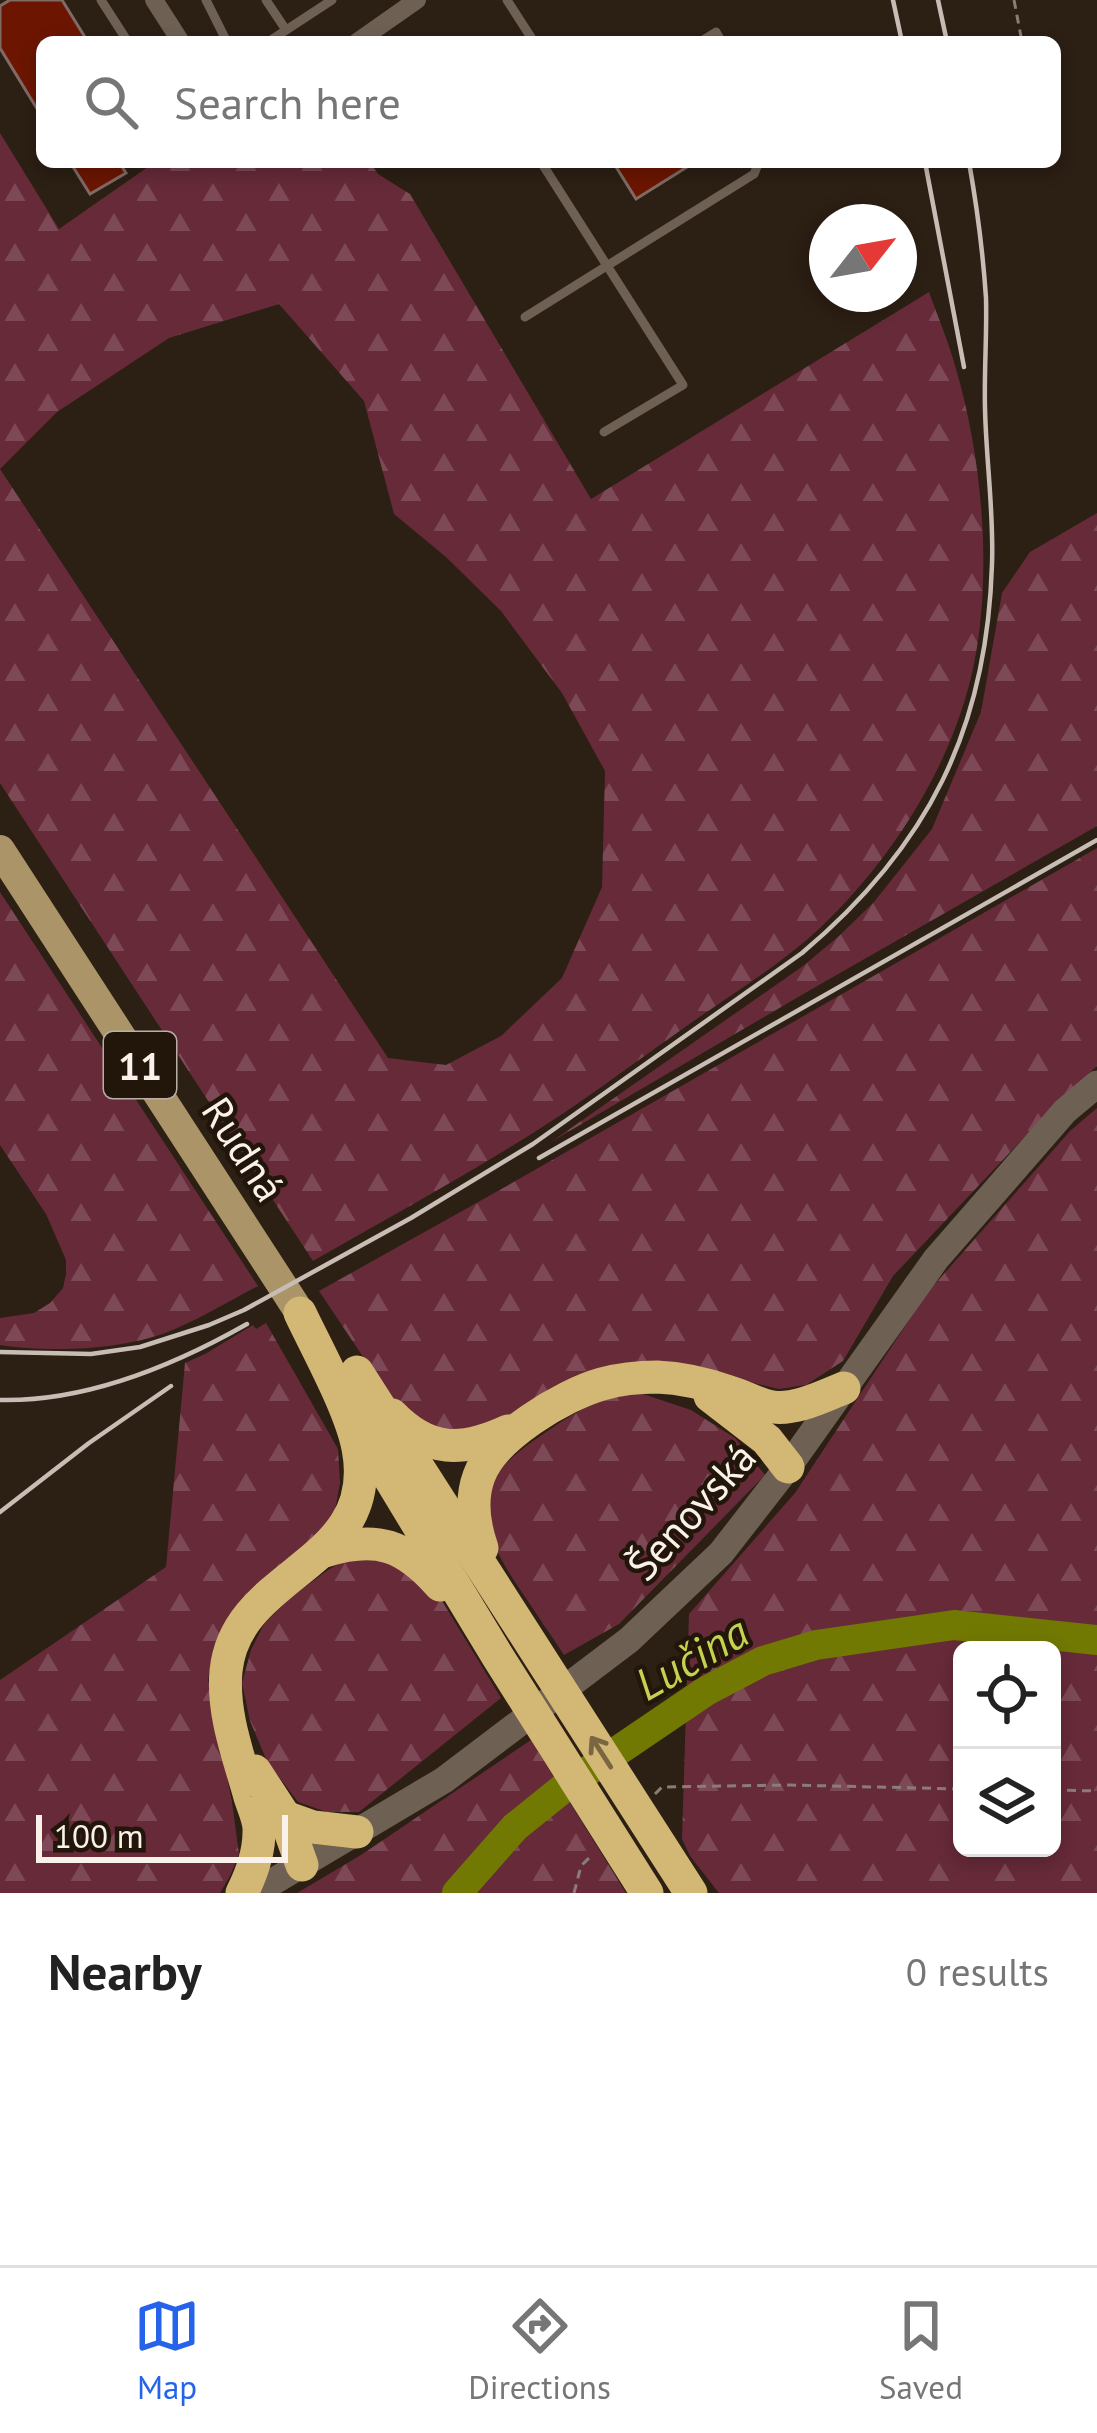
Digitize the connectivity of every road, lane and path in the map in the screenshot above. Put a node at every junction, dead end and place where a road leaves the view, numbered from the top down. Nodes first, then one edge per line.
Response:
1 (101, 0) edge
2 (154, 0) edge
3 (206, 0) edge
4 (266, 0) edge
5 (332, 0) edge
6 (417, 0) edge
7 (507, 0) edge
8 (1013, 0) edge
9 (286, 30) junction
10 (124, 36) edge
11 (177, 36) edge
12 (224, 36) edge
13 (277, 36) edge
14 (366, 36) edge
15 (530, 36) edge
16 (1021, 36) edge
17 (545, 168) edge
18 (756, 168) edge
19 (607, 266) junction
20 (525, 317) dead end
21 (604, 432) dead end
22 (0, 850) edge
23 (1097, 1084) edge
24 (300, 1313) joint
25 (345, 1379) junction
26 (688, 1382) junction
27 (844, 1388) junction
28 (772, 1407) junction
29 (532, 1420) junction
30 (794, 1457) junction
31 (325, 1551) junction
32 (496, 1590) junction
33 (500, 1660) junction
34 (662, 1787) dead end
35 (953, 1789) edge
36 (1061, 1790) edge
37 (1097, 1791) edge
38 (272, 1823) junction
39 (357, 1832) junction
40 (581, 1866) dead end
41 (299, 1867) junction
42 (640, 1882) edge
43 (691, 1889) edge
44 (242, 1893) edge
45 (254, 1893) edge
46 (574, 1893) edge

1 - 10 lane
2 - 11 street
3 - 12 lane
4 - 9 lane
5 - 9 lane
6 - 14 street
7 - 15 lane
8 - 16 path
9 - 13 lane
17 - 19 lane
18 - 19 lane
19 - 20 lane
19 - 21 lane
22 - 24 main road, Rudná / 11
23 - 27 street, Šenovská
24 - 25 highway, 11
25 - 29 highway
25 - 31 highway
25 - 32 highway, 11
25 - 33 highway, 11
26 - 28 highway
26 - 29 highway
26 - 30 highway
27 - 28 highway
27 - 30 street, Šenovská
28 - 30 highway
29 - 32 highway
30 - 39 street, Šenovská
31 - 33 highway
31 - 38 highway
43 -> 32 highway, 11
33 - 42 highway, 11
34 - 35 path
36 - 37 path
38 - 39 highway
38 - 41 highway
38 - 44 highway
39 - 41 street, Šenovská
40 - 46 path
41 - 45 street, Šenovská

